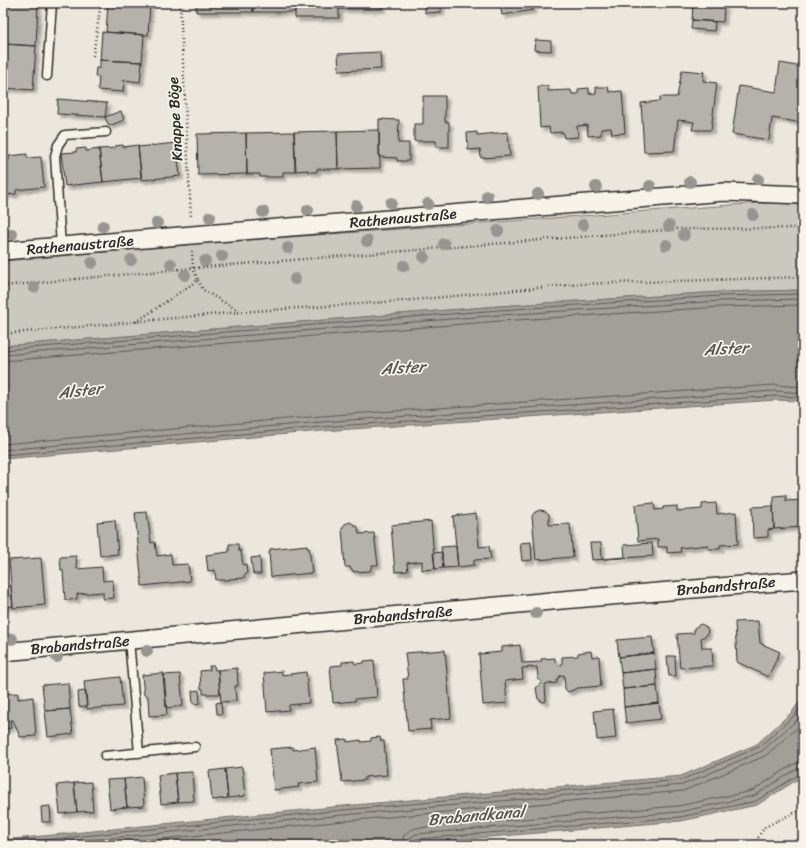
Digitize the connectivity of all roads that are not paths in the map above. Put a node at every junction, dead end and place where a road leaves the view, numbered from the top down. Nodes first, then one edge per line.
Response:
1 (52, 3) edge
2 (47, 76) dead end
3 (106, 132) dead end
4 (803, 195) edge
5 (61, 246) junction
6 (3, 251) edge
7 (803, 580) edge
8 (129, 640) junction
9 (3, 652) edge
10 (195, 747) dead end
11 (139, 752) junction
12 (105, 756) dead end

1 - 2 lane
3 - 5 lane
4 - 5 street, Rathenaustraße
5 - 6 street, Rathenaustraße
7 - 8 street, Brabandstraße
8 - 9 street, Brabandstraße
8 - 11 lane
10 - 11 lane
11 - 12 lane

